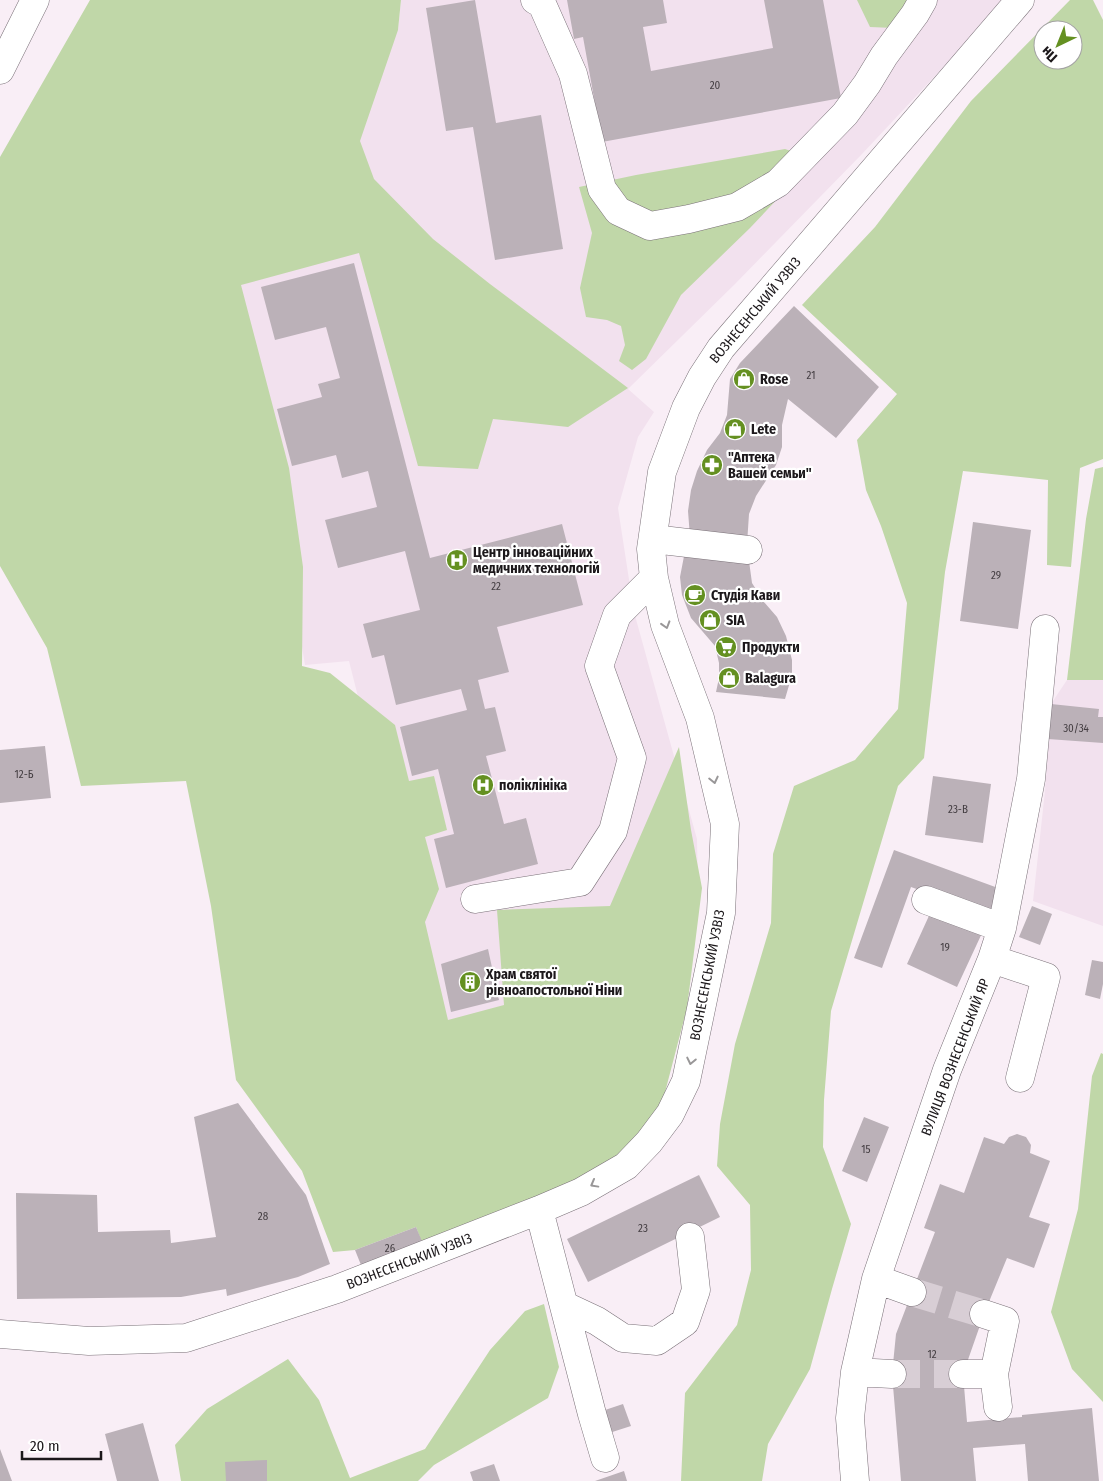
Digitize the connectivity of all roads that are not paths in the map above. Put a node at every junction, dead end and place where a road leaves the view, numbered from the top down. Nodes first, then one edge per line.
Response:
1 (35, 0) edge
2 (534, 0) edge
3 (923, 0) edge
4 (1020, 0) edge
5 (0, 70) edge
6 (653, 539) junction
7 (748, 550) dead end
8 (654, 578) junction
9 (1045, 629) dead end
10 (474, 899) dead end
11 (926, 900) dead end
12 (1002, 928) junction
13 (992, 959) junction
14 (1020, 1078) dead end
15 (539, 1210) junction
16 (690, 1237) dead end
17 (876, 1279) junction
18 (912, 1292) tunnel mouth
19 (565, 1306) junction
20 (984, 1314) tunnel mouth
21 (0, 1334) edge
22 (855, 1372) junction
23 (892, 1374) tunnel mouth
24 (963, 1374) tunnel mouth
25 (994, 1374) junction
26 (998, 1407) dead end
27 (605, 1458) dead end
28 (855, 1481) edge

1 - 5 street
2 - 3 street
4 - 6 street, ВОЗНЕСЕНСЬКИЙ УЗВІЗ
6 - 7 street
6 - 8 street, ВОЗНЕСЕНСЬКИЙ УЗВІЗ
8 - 10 street
8 -> 15 street, ВОЗНЕСЕНСЬКИЙ УЗВІЗ
9 - 12 street, ВУЛИЦЯ ВОЗНЕСЕНСЬКИЙ ЯР
11 - 12 street
12 - 13 street, ВУЛИЦЯ ВОЗНЕСЕНСЬКИЙ ЯР
13 - 14 street
13 - 17 street, ВУЛИЦЯ ВОЗНЕСЕНСЬКИЙ ЯР
15 - 19 street
15 - 21 street, ВОЗНЕСЕНСЬКИЙ УЗВІЗ
16 - 19 street
17 - 18 street
17 - 22 street, ВУЛИЦЯ ВОЗНЕСЕНСЬКИЙ ЯР
19 - 27 street
20 - 25 street
22 - 23 street
22 - 28 street, ВУЛИЦЯ ВОЗНЕСЕНСЬКИЙ ЯР
24 - 25 street
25 - 26 street

